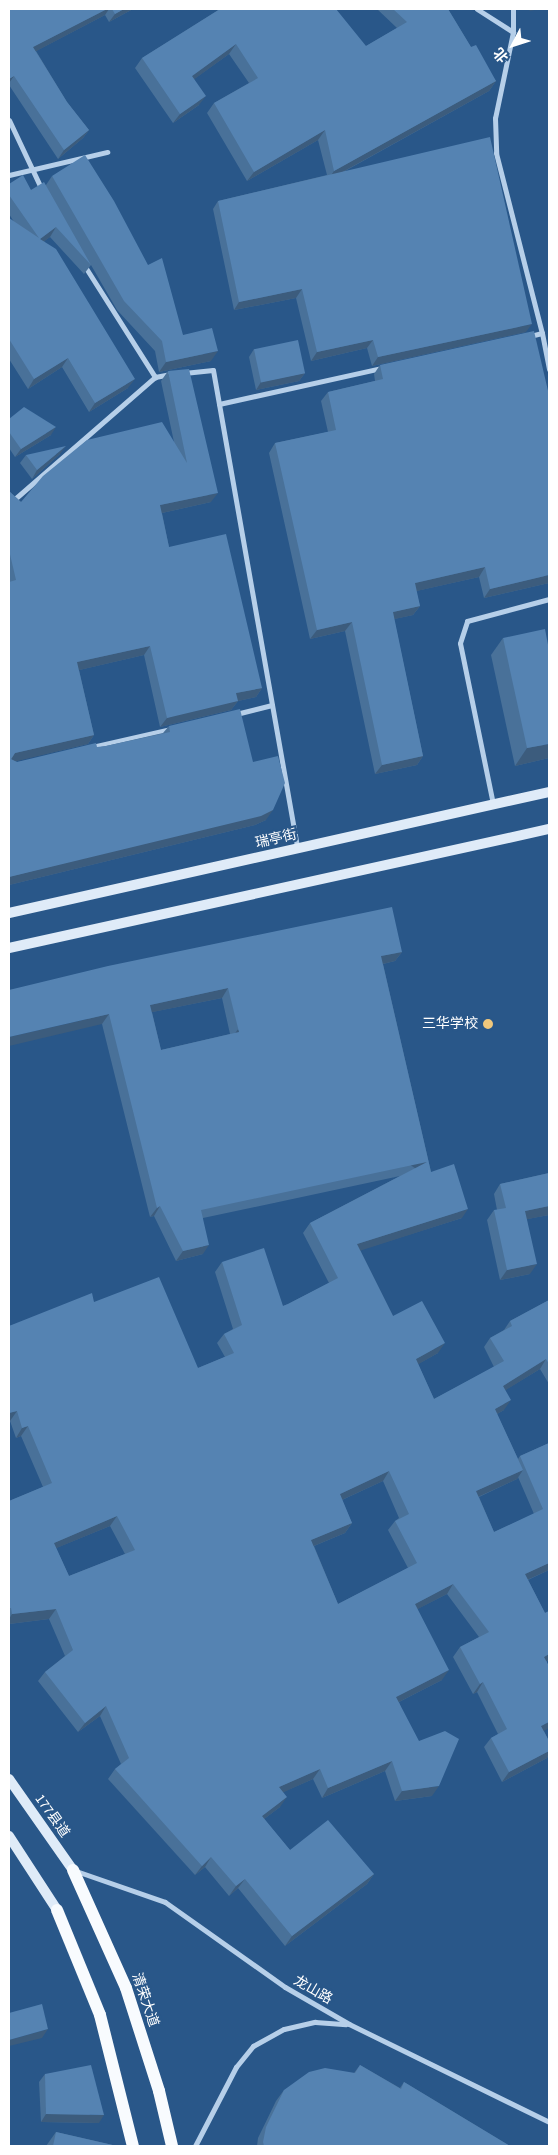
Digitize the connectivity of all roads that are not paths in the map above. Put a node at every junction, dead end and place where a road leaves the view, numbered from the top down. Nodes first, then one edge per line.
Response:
1 (477, 9) edge
2 (514, 9) edge
3 (512, 32) junction
4 (9, 120) edge
5 (107, 152) dead end
6 (31, 168) junction
7 (9, 175) edge
8 (44, 194) edge
9 (83, 262) edge
10 (542, 333) junction
11 (523, 337) edge
12 (390, 367) edge
13 (549, 369) edge
14 (155, 377) junction
15 (219, 404) junction
16 (9, 504) edge
17 (549, 599) edge
18 (272, 705) junction
19 (225, 716) edge
20 (178, 727) edge
21 (84, 749) edge
22 (549, 792) edge
23 (493, 805) junction
24 (549, 828) edge
25 (297, 848) junction
26 (9, 913) edge
27 (9, 948) edge
28 (9, 1779) edge
29 (9, 1836) edge
30 (73, 1870) junction
31 (57, 1910) joint
32 (349, 2024) junction
33 (549, 2122) edge
34 (133, 2146) edge
35 (172, 2146) edge
36 (195, 2146) edge

1 - 3 street
2 - 3 street
3 - 10 street
4 - 6 street
5 - 6 street
6 - 7 street
6 - 8 street
9 - 14 street
10 - 11 street
10 - 13 street
12 - 15 street
14 - 15 street
14 - 16 street
15 - 18 street
17 - 23 street
18 - 19 street
18 - 25 street
20 - 21 street
22 - 23 main road, 瑞亭街
23 - 25 main road, 瑞亭街
24 - 27 main road
25 - 26 main road, 瑞亭街
28 - 30 main road, 177县道
29 - 31 main road
30 - 32 street, 龙山路
30 - 35 main road, 清荣大道
31 - 34 main road
32 - 33 street, 龙山路
32 - 36 street

